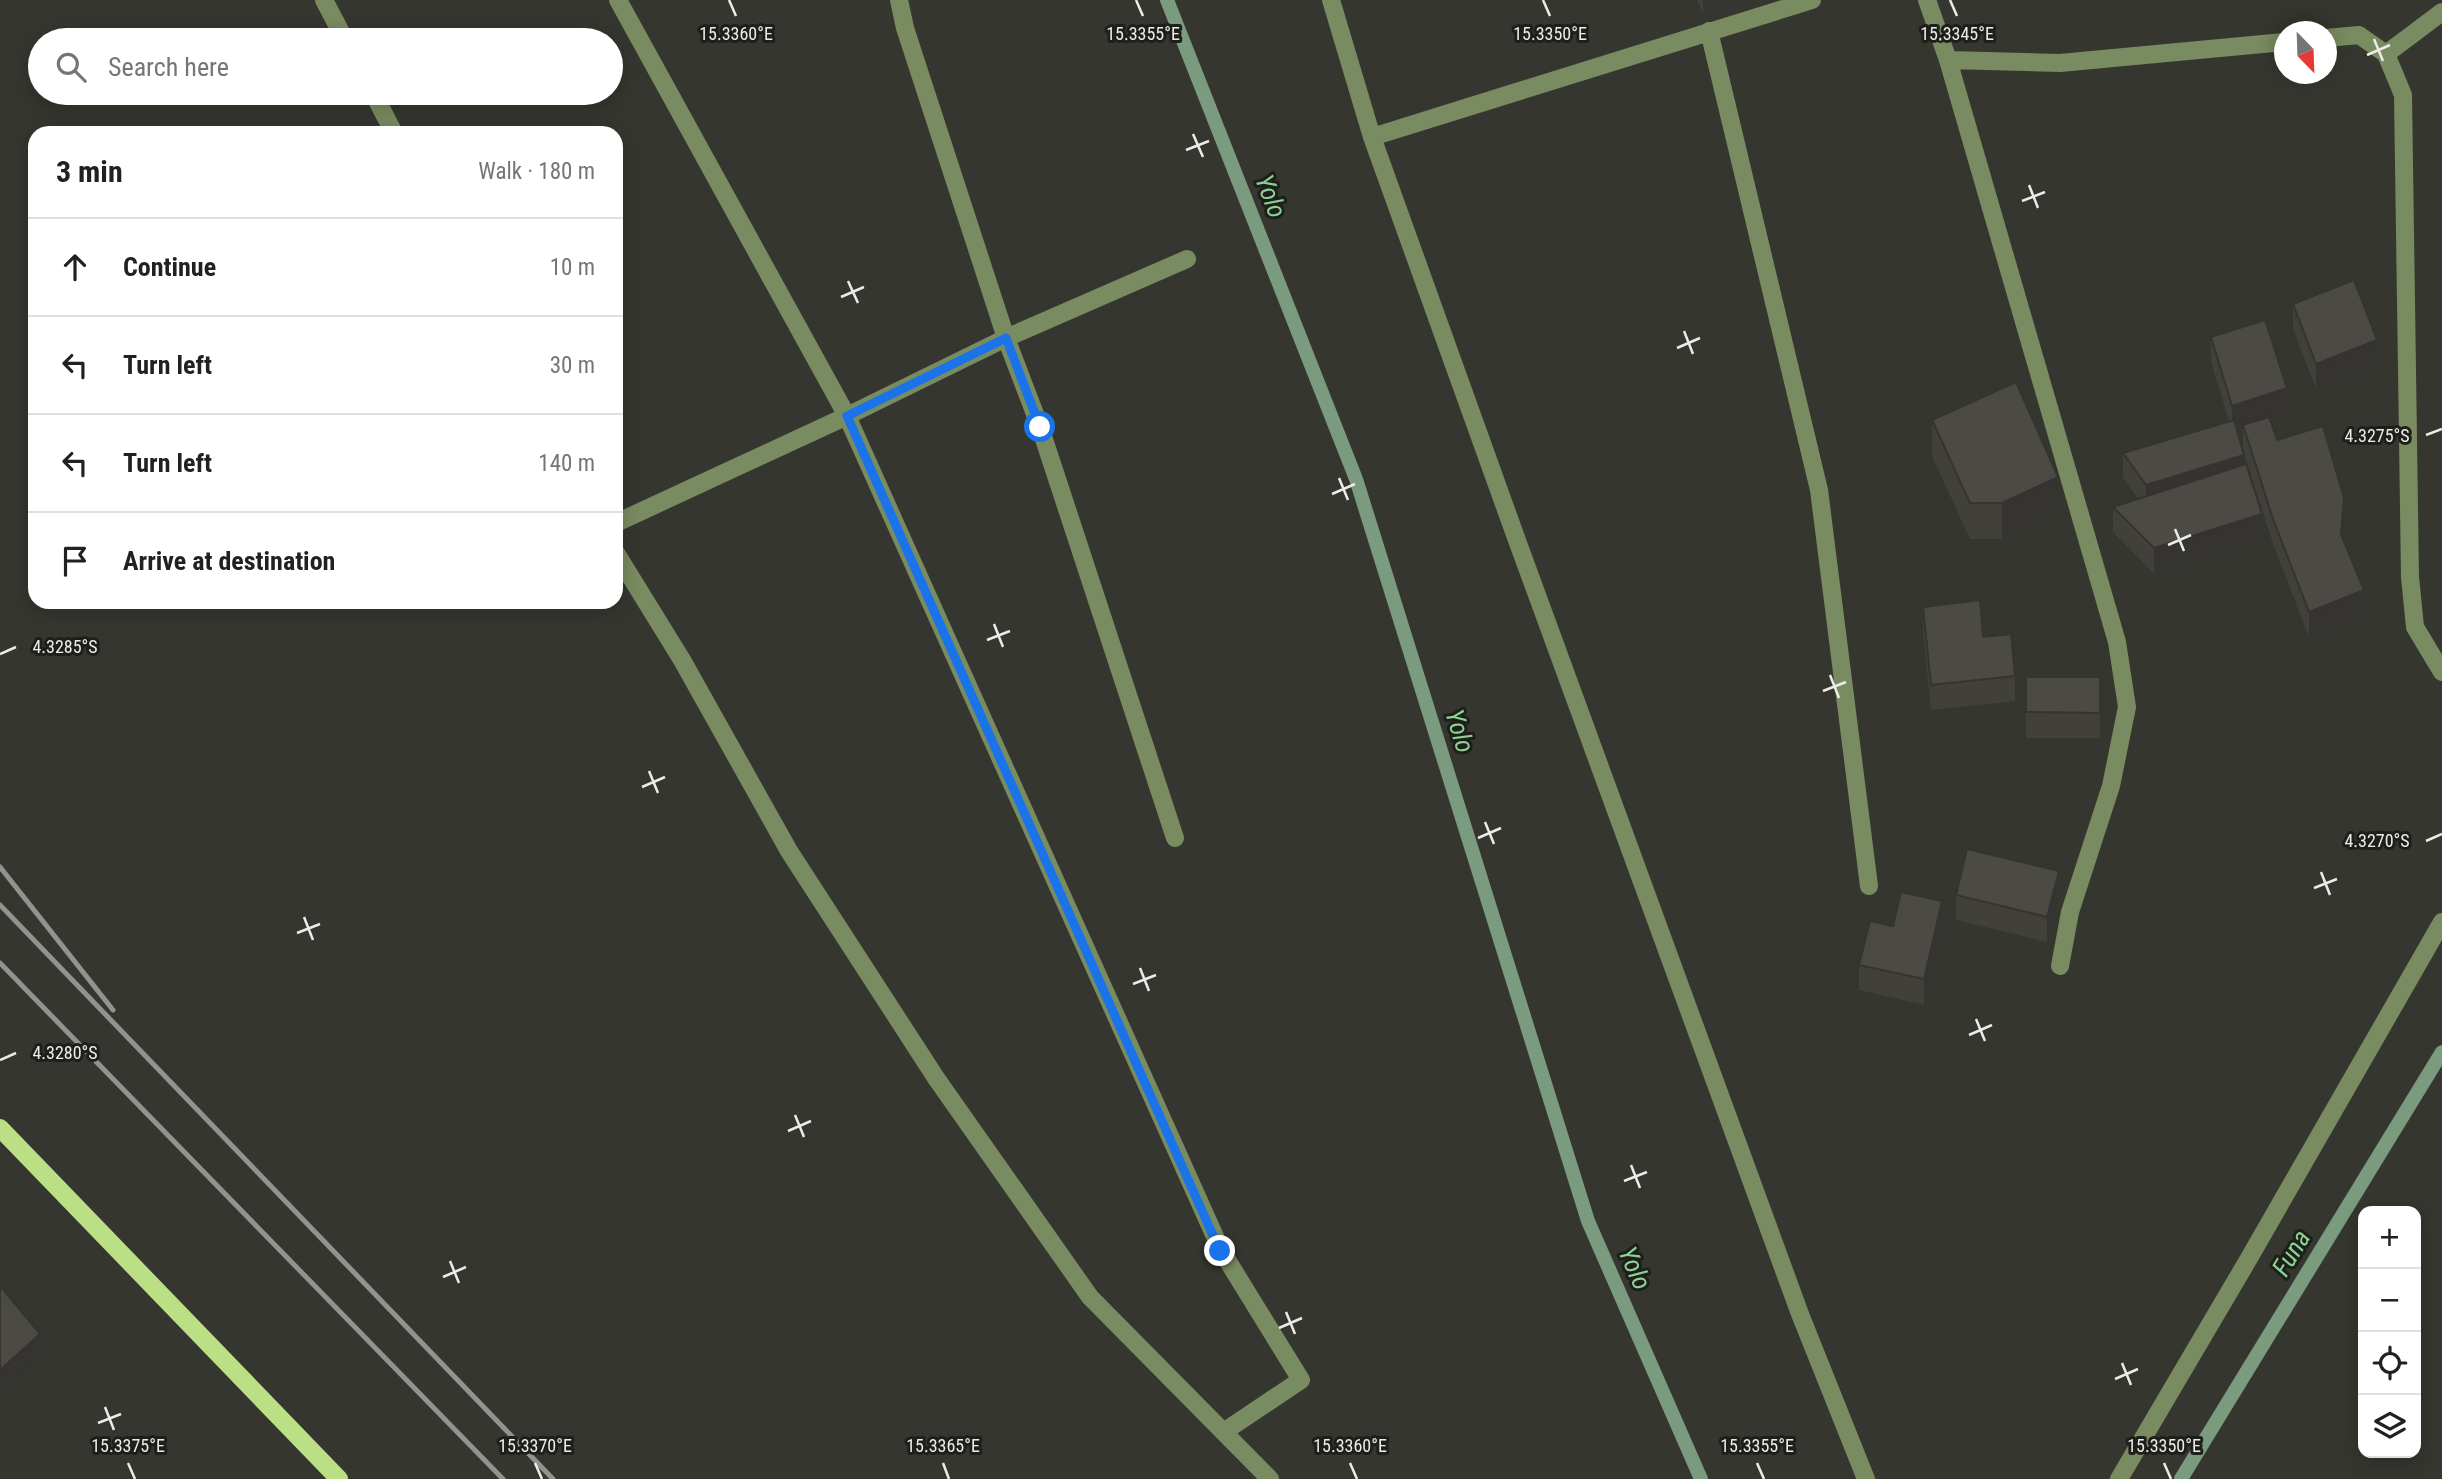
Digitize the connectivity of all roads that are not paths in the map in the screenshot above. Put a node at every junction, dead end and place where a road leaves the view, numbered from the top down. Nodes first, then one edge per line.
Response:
1 (324, 0) edge
2 (618, 0) edge
3 (899, 0) edge
4 (1331, 0) edge
5 (1812, 0) edge
6 (1927, 0) edge
7 (2442, 12) edge
8 (339, 28) edge
9 (1709, 31) junction
10 (2337, 37) edge
11 (2274, 43) edge
12 (2386, 54) junction
13 (1948, 60) junction
14 (379, 105) edge
15 (390, 126) edge
16 (1372, 137) junction
17 (1188, 259) dead end
18 (1006, 338) junction
19 (847, 416) junction
20 (623, 520) edge
21 (623, 564) edge
22 (2442, 672) edge
23 (1175, 838) dead end
24 (1869, 886) dead end
25 (2442, 922) edge
26 (2060, 966) dead end
27 (0, 1128) edge
28 (1225, 1431) junction
29 (339, 1479) edge
30 (1270, 1479) edge
31 (1866, 1479) edge
32 (2119, 1479) edge

1 - 8 street
2 - 19 street
3 - 18 street
4 - 16 street
5 - 9 street
6 - 13 street
7 - 12 street
9 - 16 street
9 - 24 street
10 - 12 street
11 - 13 street
12 - 22 street
13 - 26 street
14 - 15 street
16 - 31 street
17 - 18 street
18 - 19 street
18 - 23 street
19 - 20 street
19 - 28 street
21 - 28 street
25 - 32 street
27 - 29 main road
28 - 30 street

